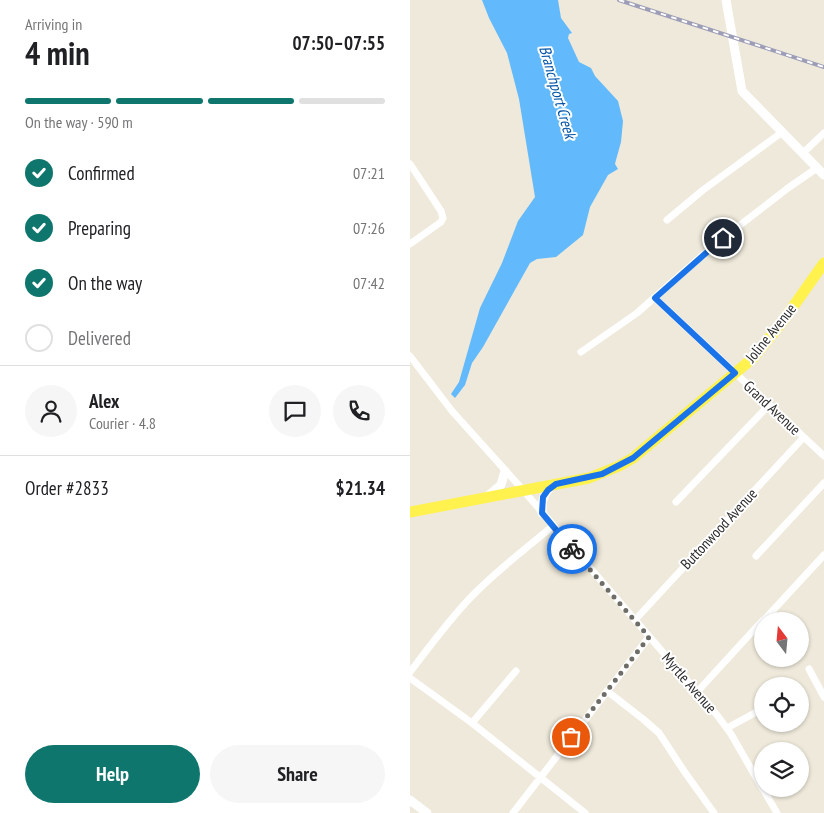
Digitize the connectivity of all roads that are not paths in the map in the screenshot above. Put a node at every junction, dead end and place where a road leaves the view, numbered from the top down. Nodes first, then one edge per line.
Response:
1 (726, 0) edge
2 (781, 133) junction
3 (824, 134) edge
4 (803, 154) junction
5 (410, 164) edge
6 (817, 168) junction
7 (824, 175) edge
8 (667, 220) dead end
9 (410, 244) edge
10 (824, 263) edge
11 (655, 298) junction
12 (580, 352) dead end
13 (410, 356) edge
14 (735, 373) junction
15 (769, 405) junction
16 (803, 438) junction
17 (823, 452) edge
18 (505, 471) junction
19 (556, 484) junction
20 (824, 484) edge
21 (523, 490) junction
22 (488, 496) junction
23 (676, 502) dead end
24 (410, 512) edge
25 (542, 513) junction
26 (553, 526) junction
27 (824, 555) edge
28 (756, 556) dead end
29 (771, 612) edge
30 (635, 620) junction
31 (754, 631) edge
32 (649, 637) junction
33 (810, 669) dead end
34 (516, 671) dead end
35 (410, 672) edge
36 (410, 678) edge
37 (608, 691) junction
38 (697, 692) junction
39 (824, 697) edge
40 (754, 713) edge
41 (472, 723) junction
42 (727, 728) junction
43 (754, 773) edge
44 (540, 778) junction
45 (768, 797) edge
46 (410, 800) edge
47 (427, 813) edge
48 (513, 813) edge
49 (585, 813) edge
50 (714, 813) edge
51 (777, 813) edge

1 - 2 street
2 - 4 street
2 - 8 street
3 - 4 street
4 - 6 street
5 - 9 street
6 - 7 street
6 - 11 street
10 - 14 main road, Joline Avenue
11 - 12 street
11 - 14 street, Grand Avenue
13 - 18 street, Myrtle Avenue
14 - 15 street, Grand Avenue
14 - 19 main road, Joline Avenue
15 - 16 street, Grand Avenue
15 - 23 street
16 - 17 street, Grand Avenue
16 - 30 street, Buttonwood Avenue
18 - 21 street, Myrtle Avenue
18 - 22 street
19 - 21 main road, Joline Avenue
19 - 25 street
20 - 28 street
21 - 22 main road, Joline Avenue
21 - 25 street, Myrtle Avenue
22 - 24 main road, Joline Avenue
25 - 26 street, Myrtle Avenue
26 - 30 street, Myrtle Avenue
26 - 35 street
27 - 29 street
30 - 32 street, Myrtle Avenue
31 - 38 street
32 - 37 street
32 - 38 street, Myrtle Avenue
33 - 39 street
34 - 41 street
36 - 41 street
37 - 44 street
37 - 50 street
38 - 42 street, Myrtle Avenue
40 - 42 street
41 - 44 street
42 - 43 street, Myrtle Avenue
44 - 48 street
44 - 49 street
45 - 51 street, Myrtle Avenue
46 - 47 street

